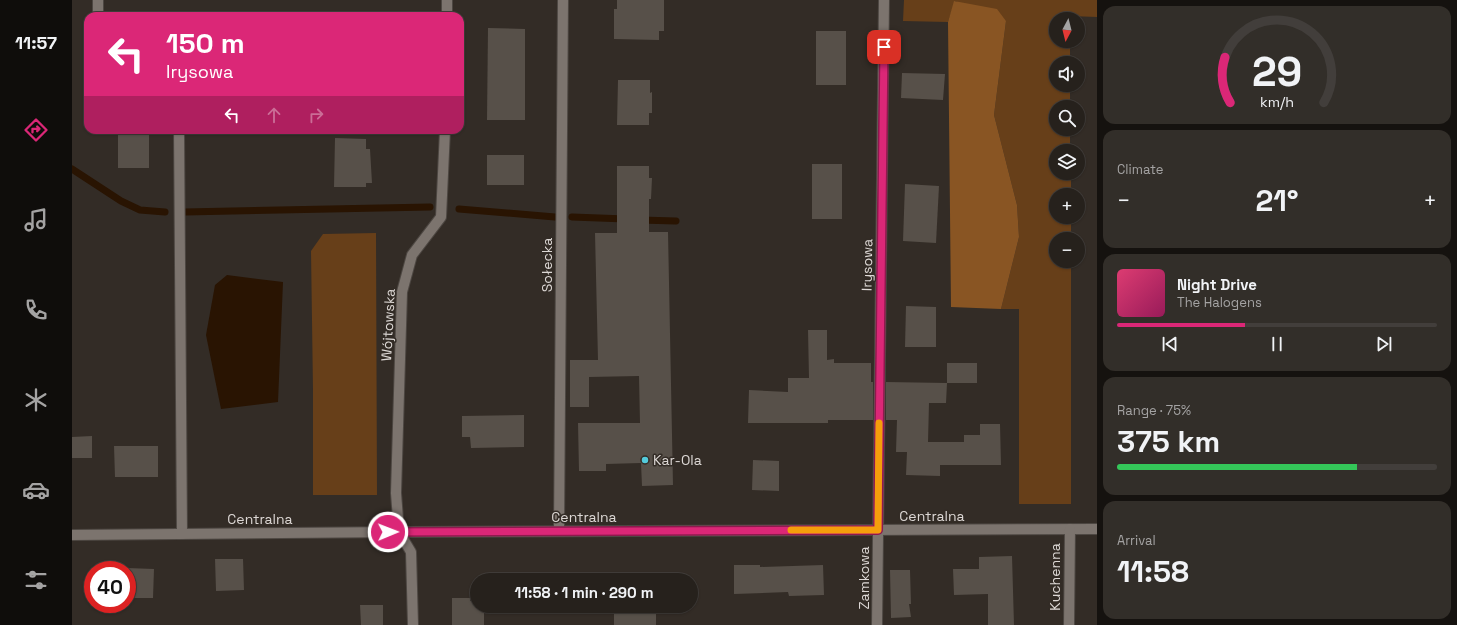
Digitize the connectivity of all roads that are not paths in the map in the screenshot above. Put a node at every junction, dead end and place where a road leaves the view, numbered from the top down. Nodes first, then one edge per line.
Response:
1 (98, 0) edge
2 (448, 0) edge
3 (563, 0) edge
4 (884, 0) edge
5 (98, 12) edge
6 (448, 12) edge
7 (179, 134) edge
8 (445, 134) edge
9 (1070, 529) junction
10 (1097, 529) edge
11 (878, 530) junction
12 (559, 531) junction
13 (399, 532) junction
14 (182, 534) junction
15 (72, 535) edge
16 (413, 625) edge
17 (877, 625) edge
18 (1069, 625) edge

1 - 5 street
2 - 6 street
3 - 12 street, Sołecka
4 - 11 street, Irysowa
7 - 14 street
8 - 13 street, Wójtowska
9 - 10 street, Centralna
9 - 11 street, Centralna
9 - 18 street, Kuchenna
11 - 12 street, Centralna
11 - 17 street, Zamkowa
12 - 13 street, Centralna
13 - 14 street, Centralna
13 - 16 street
14 - 15 street, Centralna

